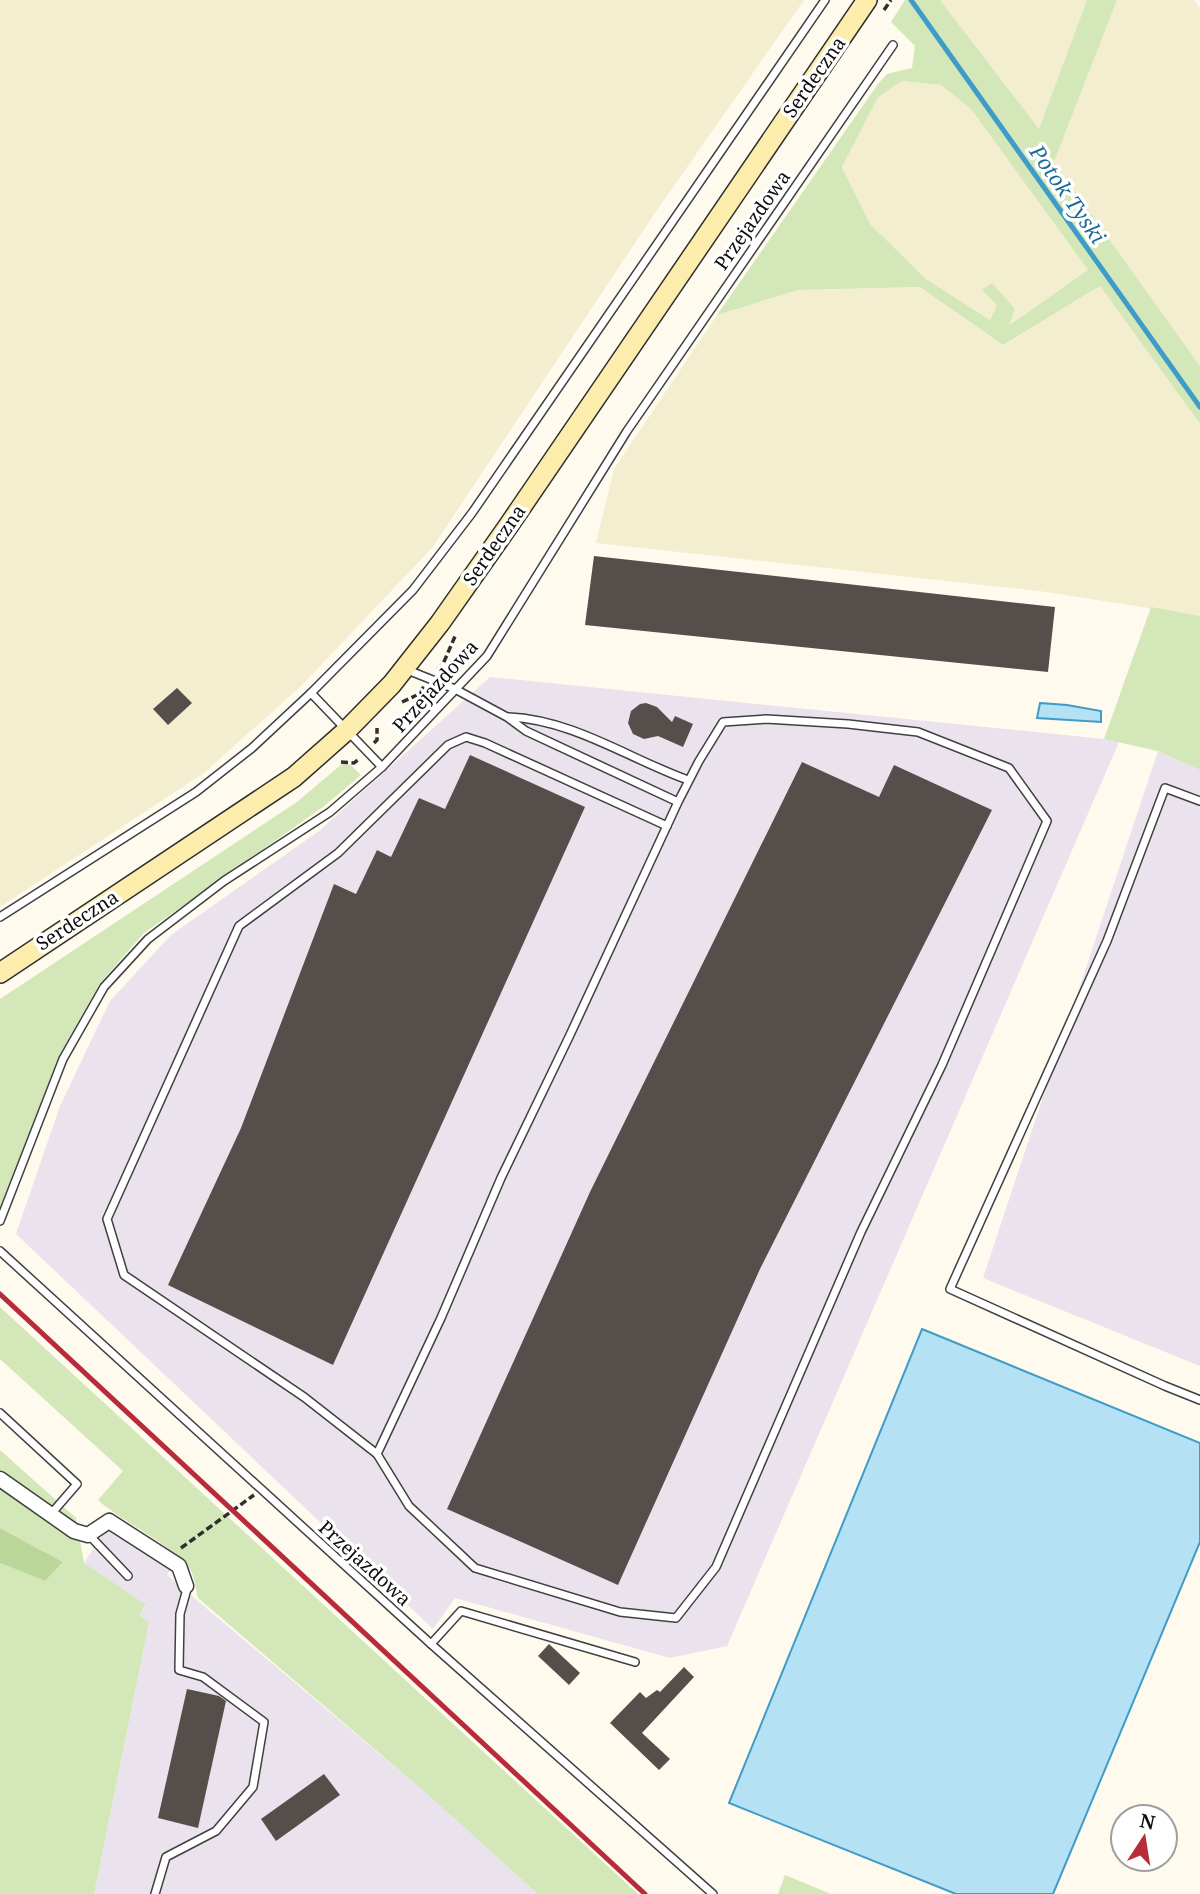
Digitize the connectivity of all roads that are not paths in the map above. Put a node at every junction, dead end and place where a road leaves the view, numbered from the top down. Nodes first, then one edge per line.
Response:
1 (825, 0) edge
2 (867, 0) edge
3 (893, 45) dead end
4 (404, 668) junction
5 (455, 689) junction
6 (311, 693) junction
7 (507, 717) junction
8 (346, 731) junction
9 (382, 767) junction
10 (688, 780) junction
11 (678, 802) junction
12 (1200, 802) edge
13 (667, 826) junction
14 (0, 917) edge
15 (0, 973) edge
16 (0, 1221) edge
17 (0, 1251) edge
18 (1200, 1400) edge
19 (0, 1413) edge
20 (377, 1454) junction
21 (0, 1479) edge
22 (51, 1515) junction
23 (88, 1535) junction
24 (128, 1576) dead end
25 (186, 1586) joint
26 (431, 1644) junction
27 (635, 1662) dead end
28 (155, 1894) edge
29 (713, 1894) edge

1 - 6 lane
2 - 4 street, Serdeczna
3 - 5 lane, Przejazdowa
4 - 5 lane
4 - 8 street, Serdeczna
5 - 7 lane
5 - 9 lane, Przejazdowa
6 - 8 lane
6 - 14 lane
7 - 10 lane
7 - 11 lane
8 - 9 lane
8 - 15 street, Serdeczna
9 - 16 lane, Przejazdowa
10 - 11 lane
10 - 20 lane
11 - 13 lane
12 - 18 lane
13 - 20 lane
13 - 20 lane
17 - 26 lane, Przejazdowa
19 - 22 lane
21 - 22 street
22 - 23 street
23 - 24 lane
23 - 25 street
25 - 28 lane
26 - 27 lane
26 - 29 lane, Przejazdowa

